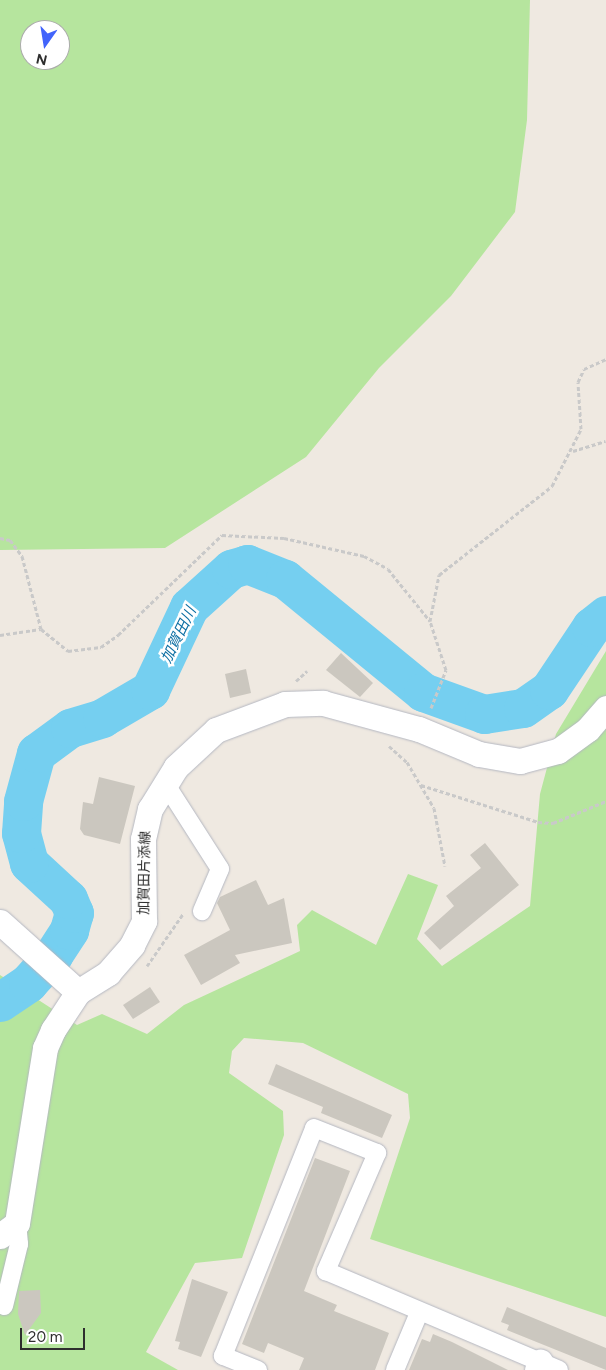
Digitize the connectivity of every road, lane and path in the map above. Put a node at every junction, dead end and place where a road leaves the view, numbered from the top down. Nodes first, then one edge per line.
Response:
1 (606, 359) edge
2 (606, 441) edge
3 (574, 451) junction
4 (0, 538) edge
5 (430, 621) junction
6 (41, 629) junction
7 (0, 635) edge
8 (606, 708) edge
9 (428, 713) dead end
10 (383, 742) dead end
11 (165, 782) junction
12 (421, 785) junction
13 (606, 801) edge
14 (445, 866) dead end
15 (212, 893) junction
16 (202, 911) dead end
17 (0, 922) edge
18 (144, 968) dead end
19 (73, 987) junction
20 (8, 1230) edge
21 (4, 1306) dead end
22 (419, 1313) junction
23 (545, 1368) edge
24 (258, 1370) edge
25 (395, 1370) edge

1 - 3 path
2 - 3 path
3 - 5 path
4 - 6 path
5 - 6 path
5 - 9 path
6 - 7 path
8 - 11 main road, 加賀田片添線
10 - 12 path
11 - 15 street
11 - 19 main road, 加賀田片添線
12 - 13 path
12 - 14 path
15 - 16 street
15 - 18 path
17 - 19 main road
19 - 20 main road, 加賀田片添線
20 - 21 street
22 - 23 street
22 - 24 street
22 - 25 street

